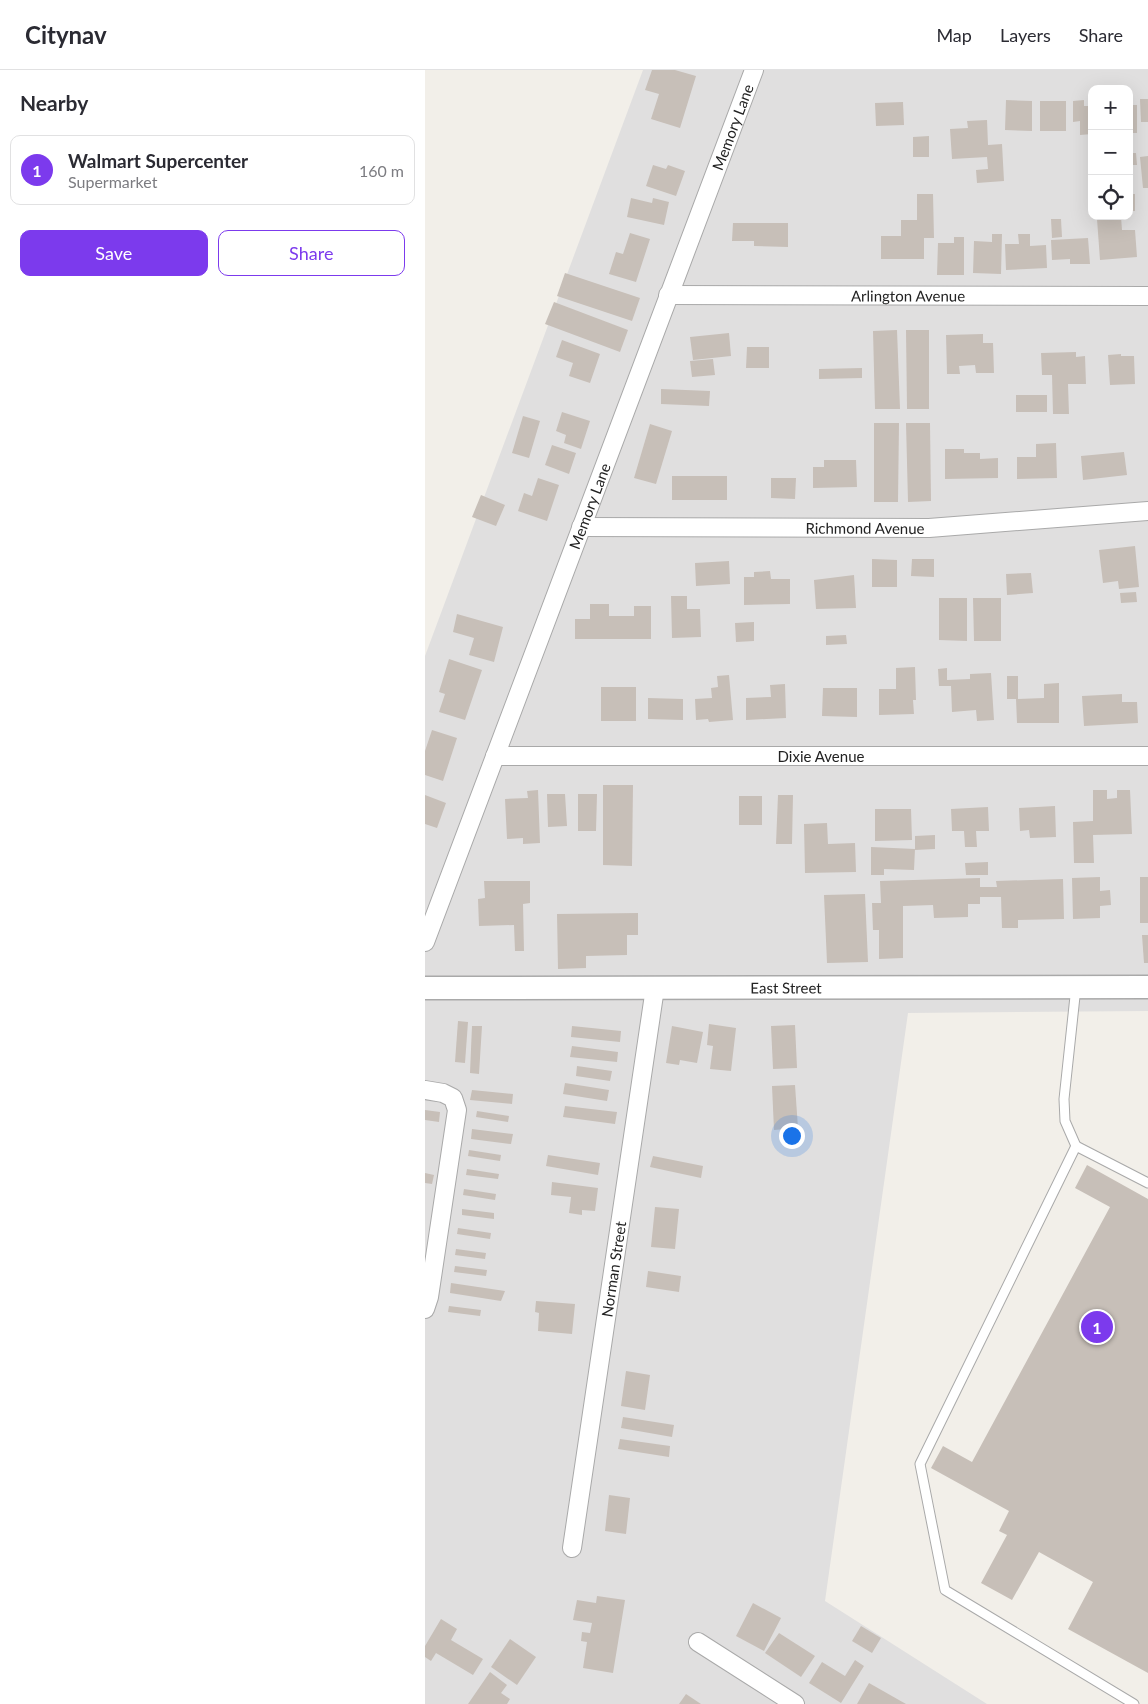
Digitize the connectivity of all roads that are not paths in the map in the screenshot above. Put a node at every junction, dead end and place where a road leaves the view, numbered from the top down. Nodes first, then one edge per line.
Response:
1 (753, 70) edge
2 (668, 295) junction
3 (1148, 296) edge
4 (1148, 511) edge
5 (581, 527) junction
6 (495, 756) junction
7 (1148, 756) edge
8 (425, 942) edge
9 (1076, 987) junction
10 (1148, 987) edge
11 (425, 988) edge
12 (655, 988) junction
13 (425, 1090) edge
14 (1076, 1146) junction
15 (1148, 1183) edge
16 (425, 1309) edge
17 (572, 1548) dead end
18 (698, 1642) dead end
19 (795, 1704) edge
20 (1134, 1704) edge

1 - 2 street, Memory Lane
2 - 3 street, Arlington Avenue
2 - 5 street, Memory Lane
4 - 5 street, Richmond Avenue
5 - 6 street, Memory Lane
6 - 7 street, Dixie Avenue
6 - 8 street, Memory Lane
9 - 10 street, East Street
9 - 12 street, East Street
9 - 14 lane
11 - 12 street, East Street
12 - 17 street, Norman Street
13 - 16 street
14 - 15 lane
14 - 20 lane
18 - 19 street

